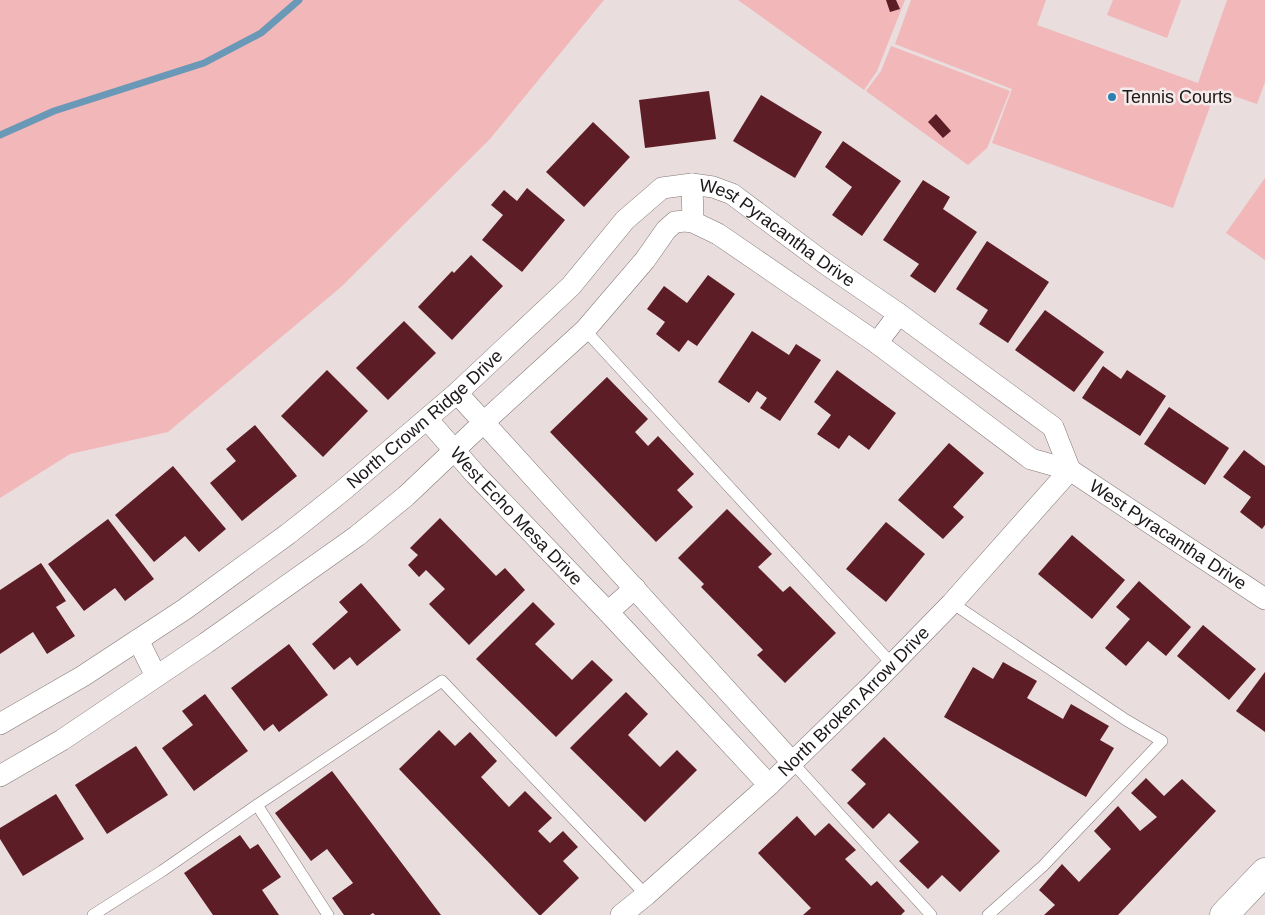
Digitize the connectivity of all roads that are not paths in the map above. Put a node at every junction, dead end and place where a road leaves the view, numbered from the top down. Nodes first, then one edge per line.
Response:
1 (692, 184) junction
2 (693, 222) junction
3 (899, 314) junction
4 (585, 330) junction
5 (876, 343) junction
6 (458, 393) junction
7 (427, 419) junction
8 (484, 422) junction
9 (454, 450) junction
10 (1070, 470) junction
11 (636, 588) junction
12 (1265, 599) edge
13 (952, 603) junction
14 (608, 612) junction
15 (138, 640) junction
16 (892, 664) junction
17 (156, 676) junction
18 (0, 724) edge
19 (792, 762) junction
20 (0, 776) edge
21 (769, 785) junction
22 (257, 806) junction
23 (1262, 882) edge
24 (646, 895) junction
25 (93, 915) edge
26 (328, 915) edge
27 (621, 915) edge
28 (932, 915) edge
29 (988, 915) edge
30 (1224, 915) edge

1 - 2 street, West Pyracantha Drive
1 - 3 street, West Pyracantha Drive
1 - 6 street, North Crown Ridge Drive
2 - 4 street
2 - 5 street, West Pyracantha Drive
3 - 5 street
3 - 10 street, West Pyracantha Drive
4 - 8 street
4 - 16 lane
5 - 10 street, West Pyracantha Drive
6 - 7 street, North Crown Ridge Drive
6 - 8 street
7 - 9 street, West Echo Mesa Drive
7 - 15 street, North Crown Ridge Drive
8 - 9 street
8 - 11 street
9 - 14 street, West Echo Mesa Drive
9 - 17 street
10 - 12 street, West Pyracantha Drive
10 - 13 street, North Broken Arrow Drive
11 - 14 street
11 - 19 street
13 - 16 street, North Broken Arrow Drive
13 - 29 lane
14 - 21 street, West Echo Mesa Drive
15 - 17 street
15 - 18 street, North Crown Ridge Drive
16 - 19 street, North Broken Arrow Drive
17 - 20 street
19 - 21 street, North Broken Arrow Drive
19 - 28 lane
21 - 24 street, North Broken Arrow Drive
22 - 24 lane
22 - 25 lane
22 - 26 lane
23 - 30 street
24 - 27 street, North Broken Arrow Drive

